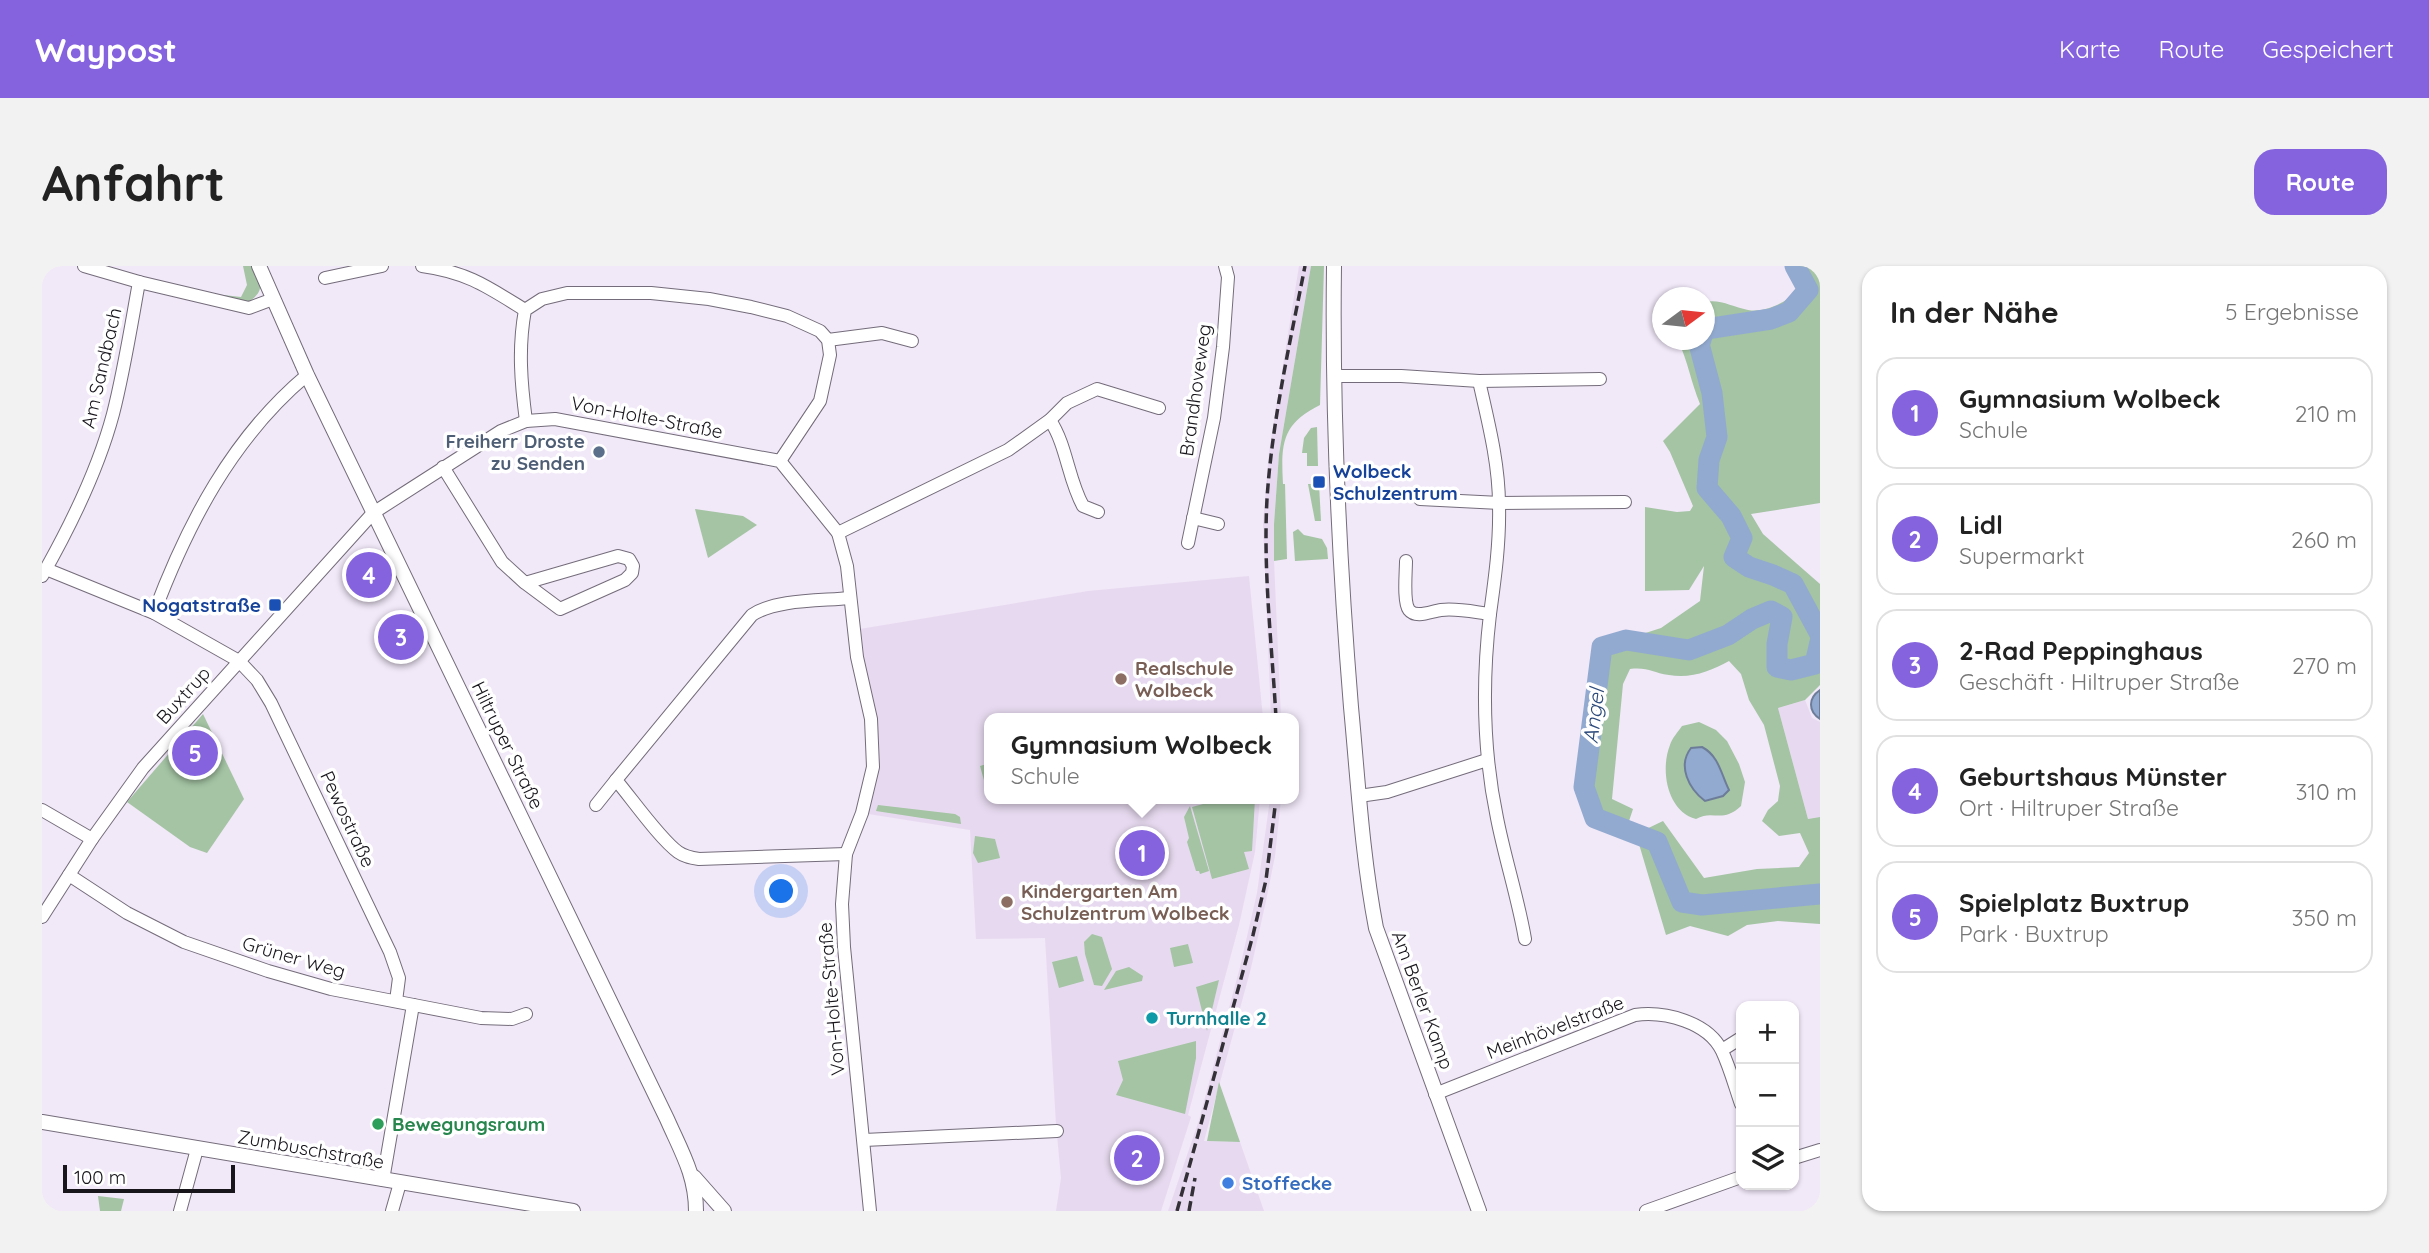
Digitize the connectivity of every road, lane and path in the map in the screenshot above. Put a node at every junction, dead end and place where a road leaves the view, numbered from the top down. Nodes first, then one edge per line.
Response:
1 (84, 266) edge
2 (260, 266) edge
3 (382, 266) edge
4 (422, 266) edge
5 (1225, 266) edge
6 (1334, 266) edge
7 (325, 278) dead end
8 (139, 282) junction
9 (273, 299) junction
10 (526, 310) junction
11 (828, 340) junction
12 (912, 341) dead end
13 (307, 375) junction
14 (1334, 376) junction
15 (1600, 380) dead end
16 (1479, 381) junction
17 (1159, 408) dead end
18 (1050, 420) junction
19 (526, 421) junction
20 (780, 461) junction
21 (443, 467) junction
22 (1420, 499) dead end
23 (1625, 502) dead end
24 (1500, 503) junction
25 (1098, 512) dead end
26 (373, 513) junction
27 (1193, 519) junction
28 (1218, 524) dead end
29 (838, 533) junction
30 (1188, 543) dead end
31 (1406, 561) dead end
32 (44, 572) edge
33 (525, 583) junction
34 (850, 598) junction
35 (154, 613) junction
36 (1490, 614) junction
37 (239, 661) junction
38 (1488, 760) junction
39 (617, 780) junction
40 (1359, 796) junction
41 (596, 805) dead end
42 (42, 810) edge
43 (92, 839) junction
44 (846, 854) junction
45 (69, 875) junction
46 (42, 918) edge
47 (1525, 939) dead end
48 (396, 1001) junction
49 (413, 1005) junction
50 (526, 1014) dead end
51 (1736, 1041) edge
52 (1722, 1050) junction
53 (1736, 1090) edge
54 (1436, 1094) junction
55 (42, 1122) edge
56 (1057, 1131) dead end
57 (864, 1140) junction
58 (197, 1149) junction
59 (1820, 1150) edge
60 (1799, 1156) edge
61 (693, 1176) junction
62 (1736, 1179) edge
63 (383, 1180) junction
64 (400, 1183) junction
65 (180, 1211) edge
66 (392, 1211) edge
67 (573, 1211) edge
68 (695, 1211) edge
69 (724, 1211) edge
70 (870, 1211) edge
71 (1479, 1211) edge
72 (1646, 1211) edge

1 - 8 street
2 - 9 street, Hiltruper Straße
3 - 7 street
4 - 10 street
5 - 27 street, Brandhoveweg
6 - 14 street, Am Berler Kamp
8 - 9 street
8 - 32 street, Am Sandbach
9 - 13 street, Hiltruper Straße
10 - 11 street
10 - 19 street
11 - 12 street
11 - 20 street
13 - 26 street, Hiltruper Straße
13 - 35 street
14 - 16 street
14 - 40 street, Am Berler Kamp
15 - 16 street
16 - 24 street
17 - 18 street
18 - 25 street
18 - 29 street
19 - 20 street, Von-Holte-Straße
19 - 21 street, Von-Holte-Straße
20 - 29 street, Von-Holte-Straße
21 - 26 street, Von-Holte-Straße
21 - 33 street
22 - 24 street
23 - 24 street
24 - 36 street
26 - 37 street, Buxtrup
26 - 61 street, Hiltruper Straße
27 - 28 street
27 - 30 street, Brandhoveweg
29 - 34 street, Von-Holte-Straße
31 - 36 street
32 - 35 street
33 - 33 street
34 - 39 street
34 - 44 street, Von-Holte-Straße
35 - 37 street
36 - 38 street
37 - 43 street, Buxtrup
37 - 48 street, Pewostraße
38 - 40 street
38 - 47 street
39 - 41 street
39 - 44 street
40 - 54 street, Am Berler Kamp
42 - 43 street
43 - 45 street, Buxtrup
44 - 57 street, Von-Holte-Straße
45 - 46 street, Buxtrup
45 - 48 street, Grüner Weg
48 - 49 street, Grüner Weg
49 - 50 street, Grüner Weg
49 - 63 street
51 - 52 street
52 - 53 street
52 - 54 street, Meinhövelstraße
54 - 71 street, Am Berler Kamp
55 - 58 street, Zumbuschstraße
56 - 57 street
57 - 70 street, Von-Holte-Straße
58 - 63 street, Zumbuschstraße
58 - 65 street
59 - 60 street
61 - 68 street, Hiltruper Straße
61 - 69 street
62 - 72 street
63 - 64 street, Zumbuschstraße
64 - 66 street
64 - 67 street, Zumbuschstraße

